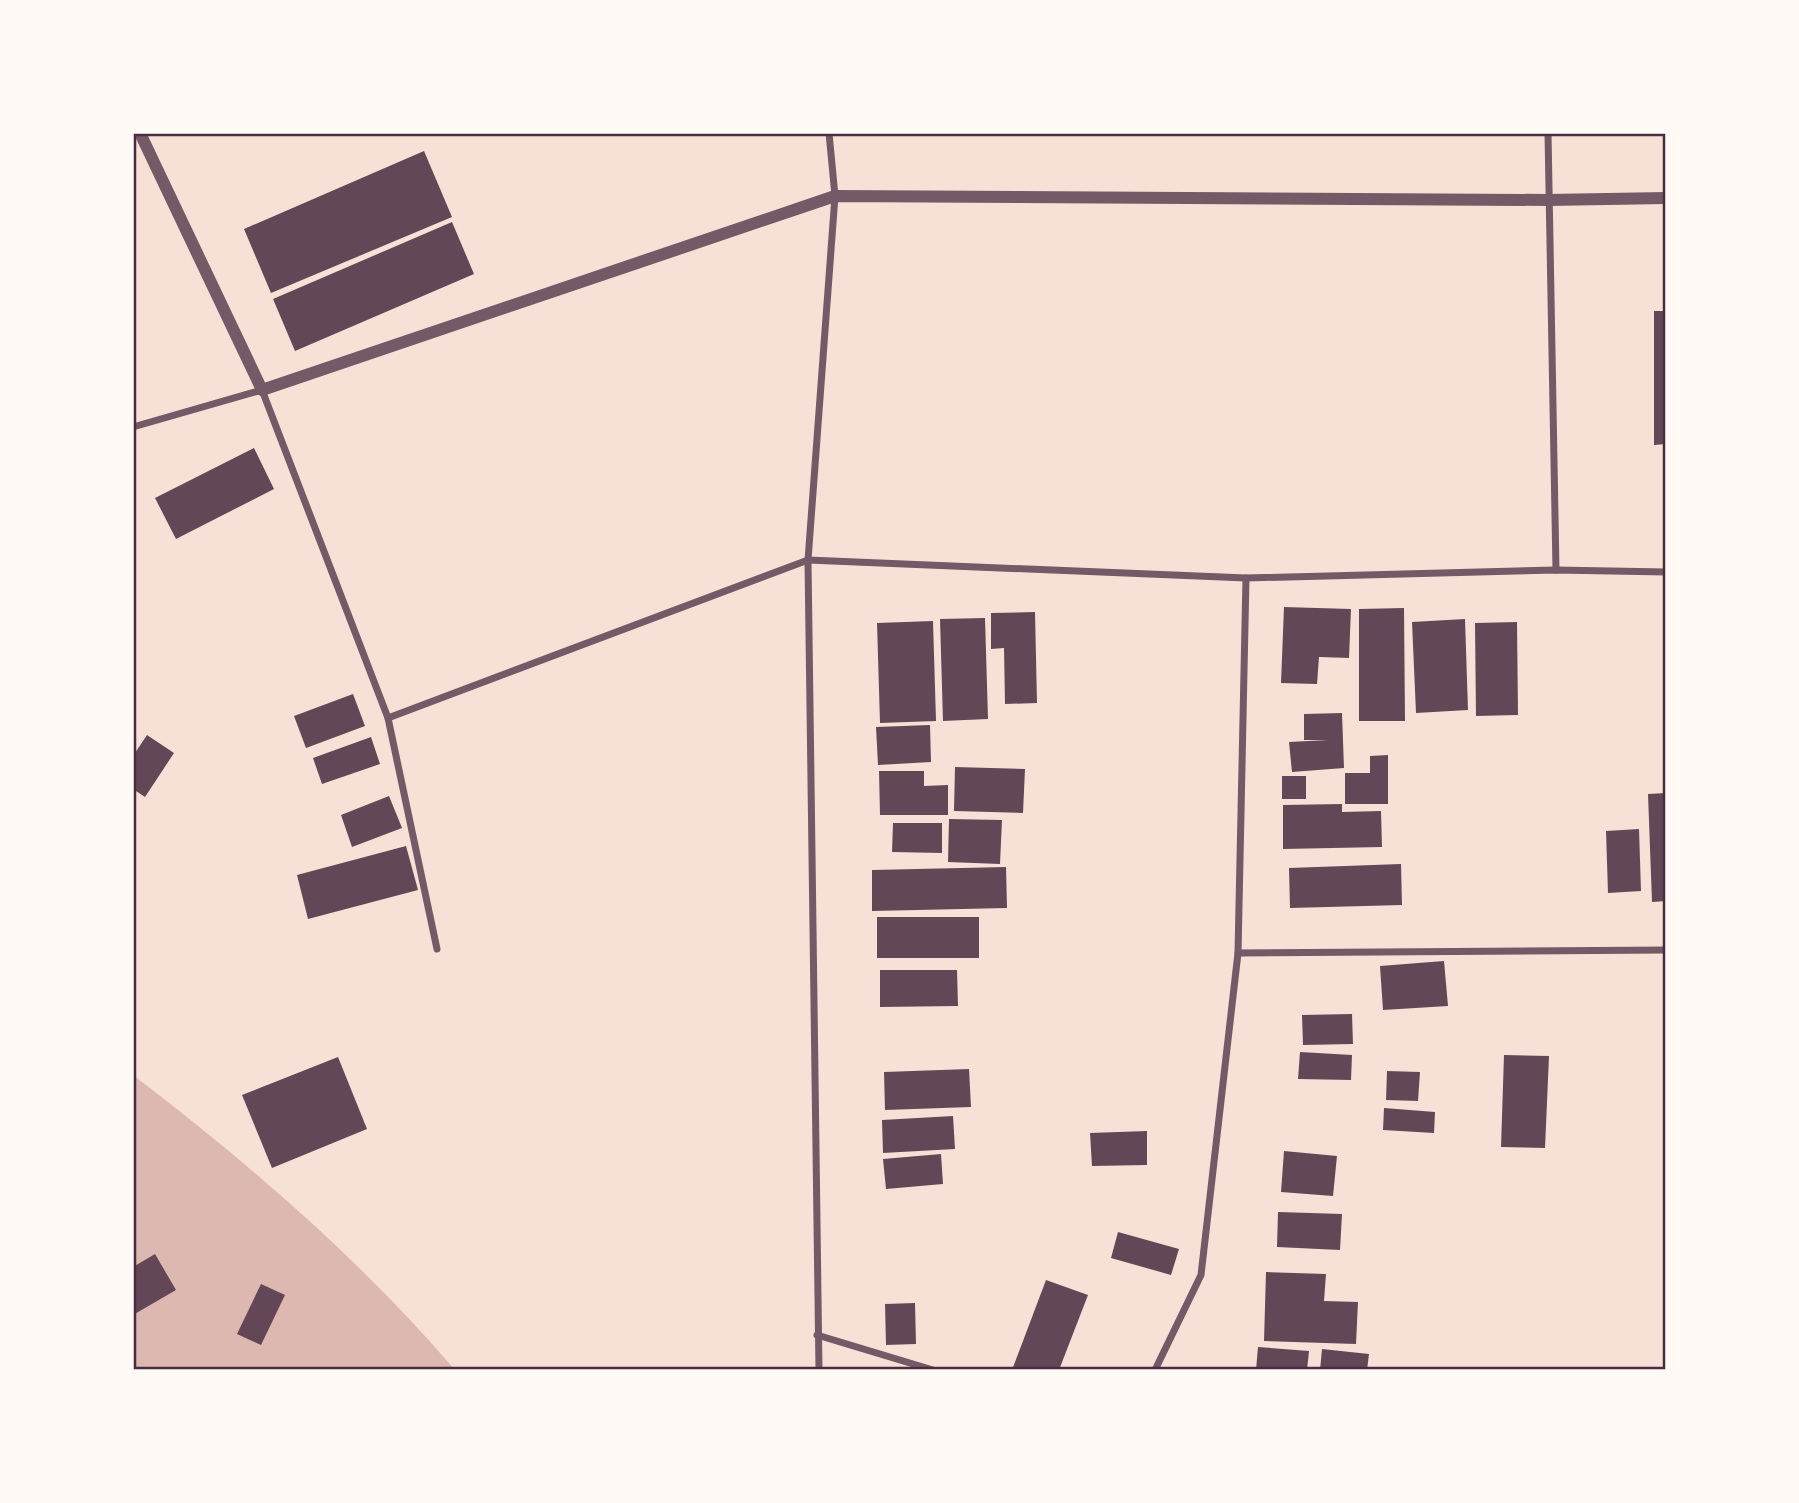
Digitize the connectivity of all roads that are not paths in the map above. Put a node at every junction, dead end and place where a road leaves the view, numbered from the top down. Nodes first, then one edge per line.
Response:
1 (140, 133) edge
2 (829, 133) edge
3 (1548, 133) edge
4 (835, 197) junction
5 (1666, 198) edge
6 (1548, 200) junction
7 (262, 390) junction
8 (133, 428) edge
9 (808, 559) junction
10 (1556, 570) junction
11 (1666, 572) edge
12 (1246, 579) junction
13 (388, 718) junction
14 (437, 949) dead end
15 (1666, 950) edge
16 (1238, 953) junction
17 (817, 1335) junction
18 (819, 1370) edge
19 (933, 1370) edge
20 (1155, 1370) edge

1 - 7 street
2 - 4 street
3 - 6 street
4 - 6 street
4 - 7 street
4 - 9 street
5 - 6 street
6 - 10 street
7 - 8 street
7 - 13 street
9 - 12 street
9 - 13 street
9 - 17 street
10 - 11 street
10 - 12 street
12 - 16 street
13 - 14 street
15 - 16 street
16 - 20 street
17 - 18 street
17 - 19 street

